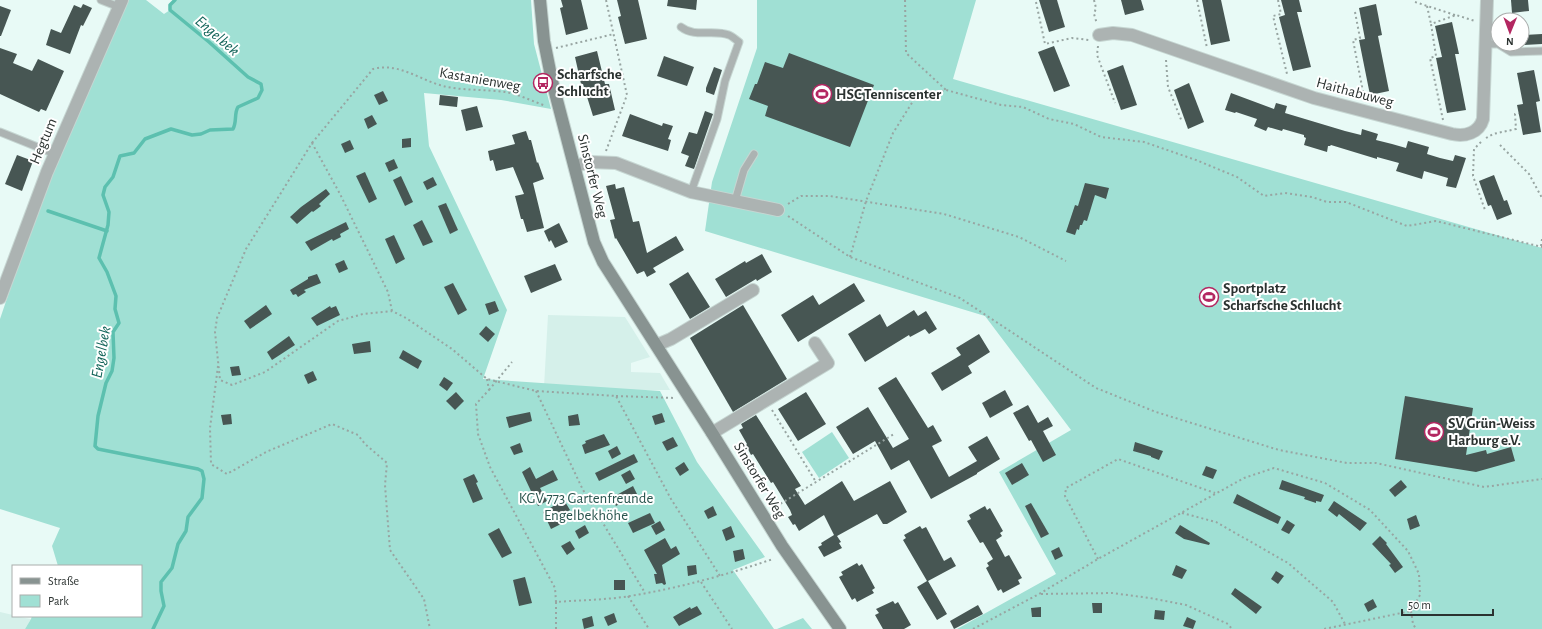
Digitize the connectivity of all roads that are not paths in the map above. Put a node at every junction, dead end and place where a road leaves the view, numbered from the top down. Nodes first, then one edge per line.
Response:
1 (101, 0) edge
2 (540, 0) edge
3 (1487, 0) edge
4 (121, 3) edge
5 (681, 27) dead end
6 (1099, 37) road end
7 (1486, 44) junction
8 (1542, 51) edge
9 (0, 132) edge
10 (55, 154) junction
11 (754, 154) dead end
12 (575, 166) junction
13 (691, 192) junction
14 (735, 201) junction
15 (778, 210) road end
16 (753, 290) dead end
17 (0, 298) edge
18 (815, 343) dead end
19 (657, 345) junction
20 (712, 433) junction
21 (840, 629) edge

1 - 4 lane
2 - 12 street, Sinstorfer Weg
3 - 7 street, Haithabuweg
4 - 10 street, Hegtum
5 - 13 lane
6 - 7 street, Haithabuweg
7 - 8 lane
9 - 10 lane
10 - 17 street, Hegtum
11 - 14 lane
12 - 13 street
12 - 19 street, Sinstorfer Weg
13 - 14 street
14 - 15 street
16 - 19 street
18 - 20 street
19 - 20 street, Sinstorfer Weg
20 - 21 street, Sinstorfer Weg

